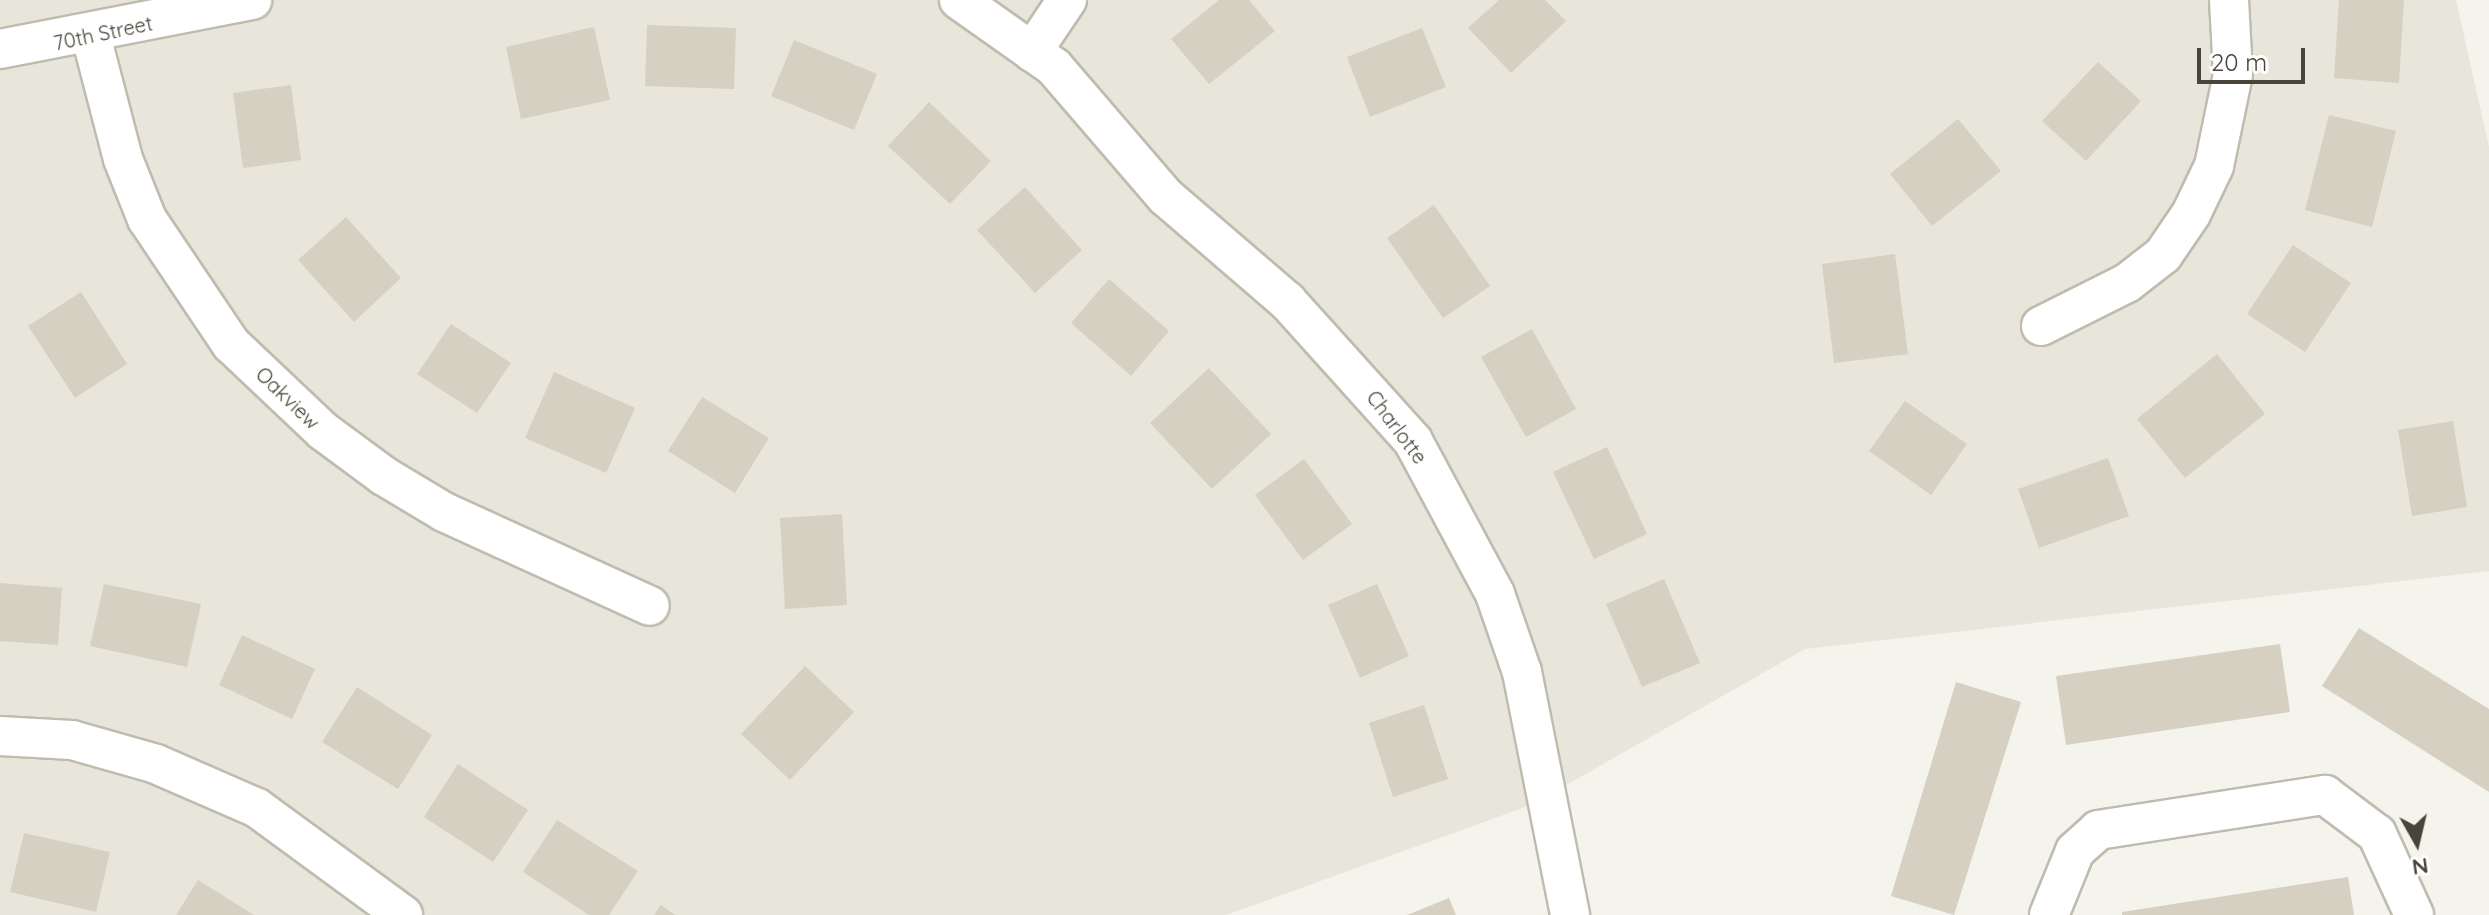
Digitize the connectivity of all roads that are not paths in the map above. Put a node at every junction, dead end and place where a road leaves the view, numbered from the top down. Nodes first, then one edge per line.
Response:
1 (252, 0) edge
2 (959, 0) edge
3 (1067, 0) edge
4 (2229, 0) edge
5 (91, 36) junction
6 (0, 49) edge
7 (1032, 52) junction
8 (2041, 326) dead end
9 (650, 606) dead end
10 (0, 736) edge
11 (403, 915) edge
12 (1570, 915) edge
13 (2049, 915) edge
14 (2414, 915) edge

1 - 5 street, 70th Street
2 - 7 street
3 - 7 street
4 - 8 street
5 - 6 street, 70th Street
5 - 9 street, Oakview
7 - 12 street, Charlotte
10 - 11 street
13 - 14 street

